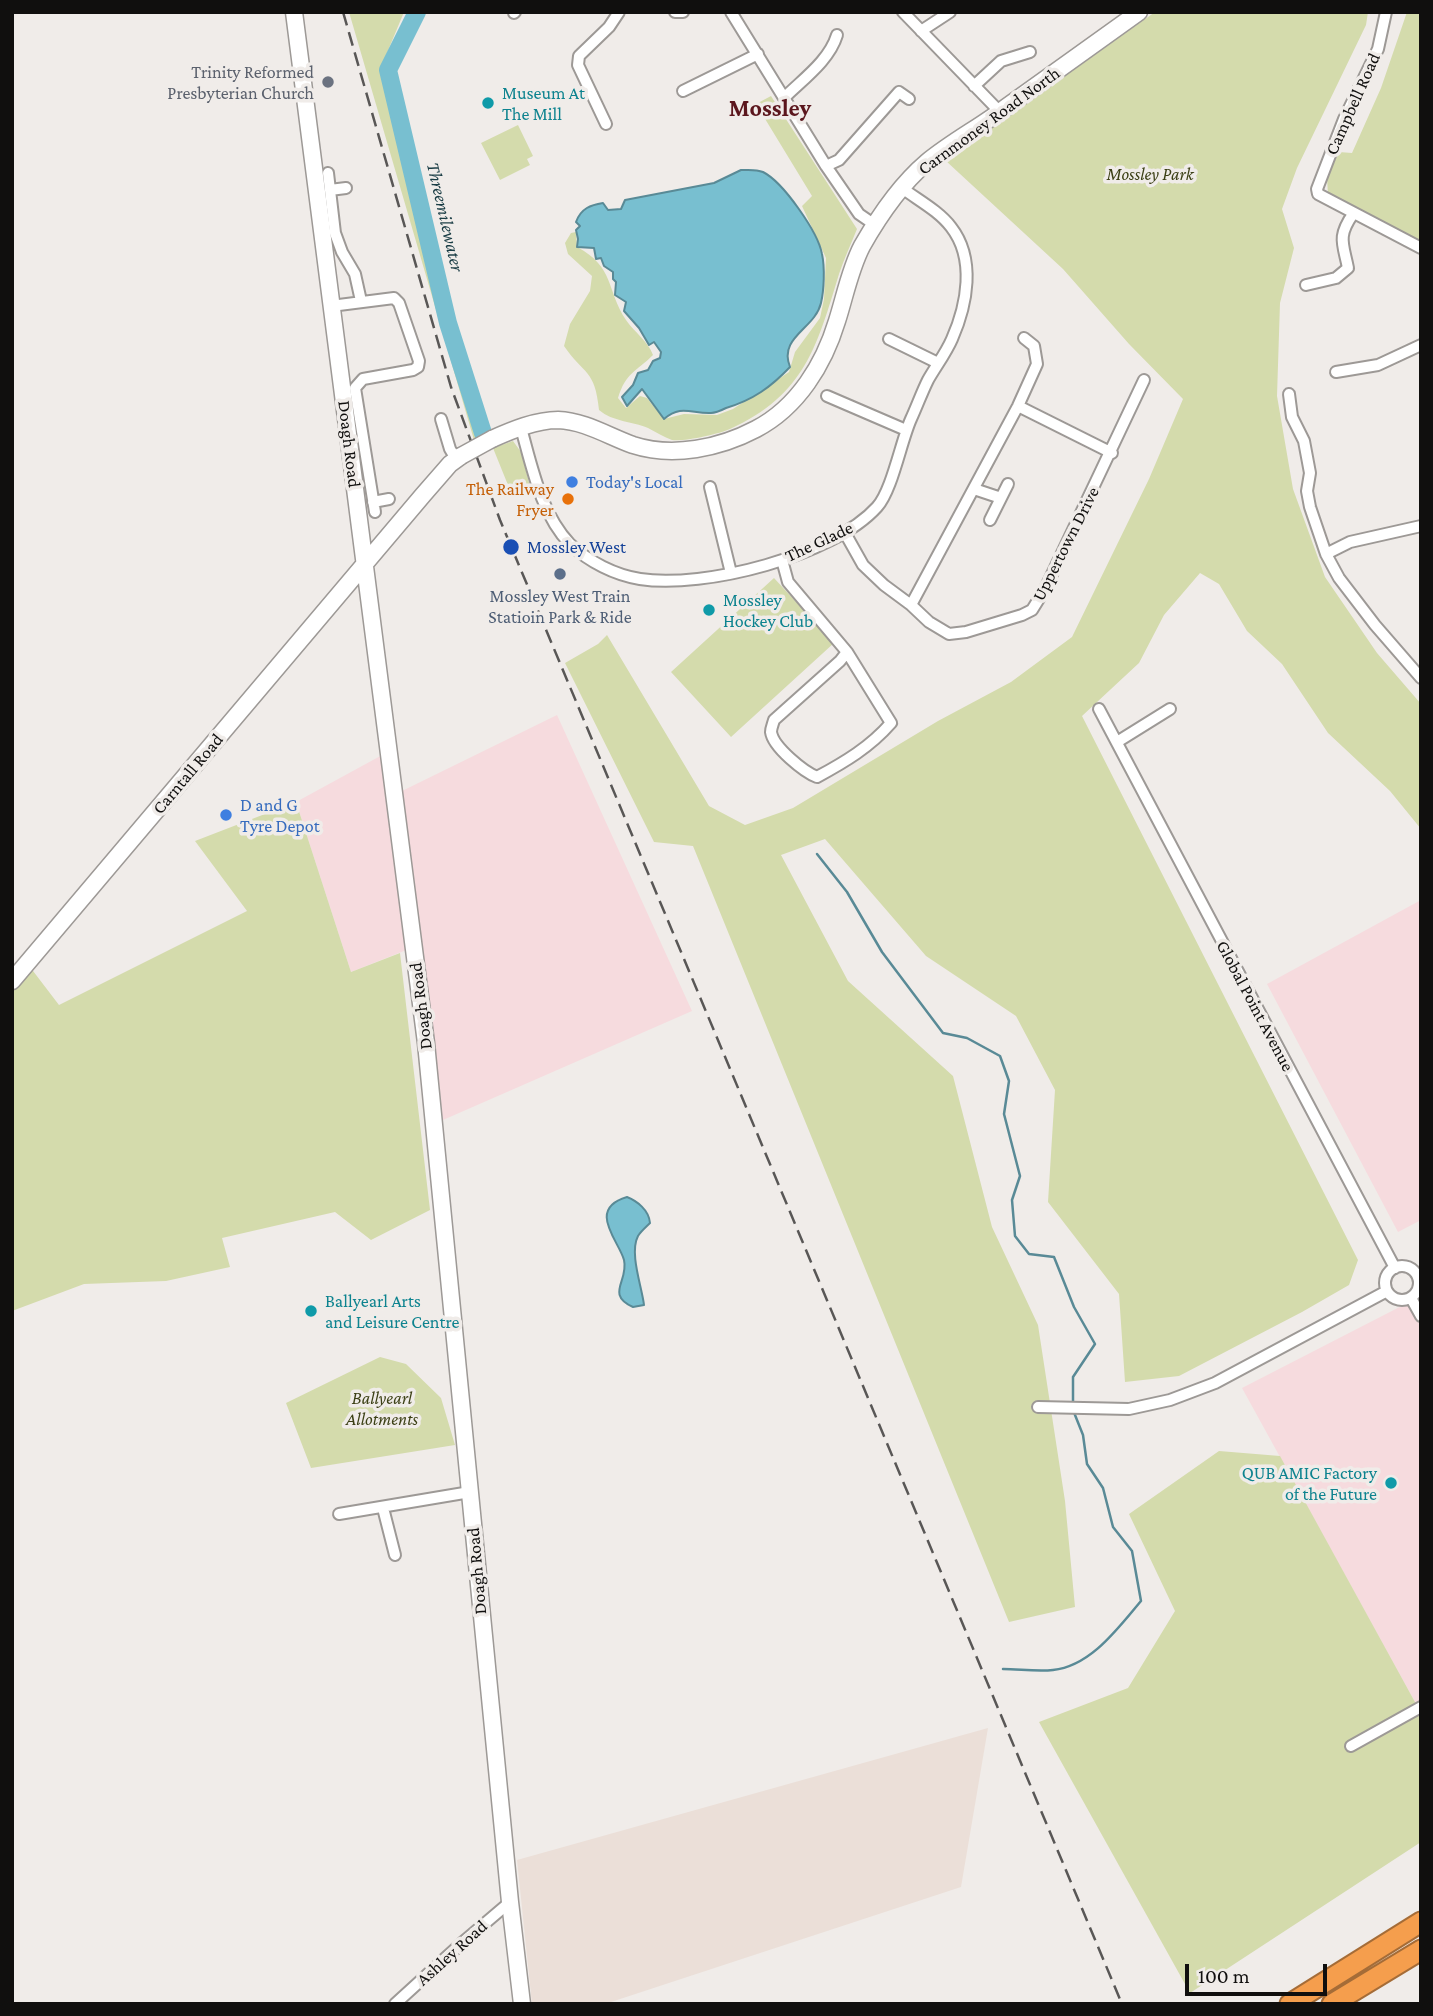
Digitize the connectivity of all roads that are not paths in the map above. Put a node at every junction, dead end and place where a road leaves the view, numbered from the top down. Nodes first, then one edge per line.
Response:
1 (294, 12) edge
2 (619, 12) edge
3 (676, 12) edge
4 (684, 12) edge
5 (731, 12) edge
6 (903, 12) edge
7 (950, 12) edge
8 (1139, 12) edge
9 (1386, 12) edge
10 (921, 31) junction
11 (837, 35) dead end
12 (1030, 52) dead end
13 (758, 54) junction
14 (974, 86) junction
15 (683, 91) dead end
16 (783, 98) junction
17 (909, 99) dead end
18 (1000, 112) junction
19 (606, 124) dead end
20 (826, 166) junction
21 (328, 173) dead end
22 (346, 188) dead end
23 (902, 188) junction
24 (330, 190) junction
25 (1353, 214) junction
26 (875, 225) junction
27 (1421, 248) edge
28 (1306, 285) dead end
29 (361, 301) junction
30 (331, 306) junction
31 (1024, 338) dead end
32 (889, 340) dead end
33 (1421, 345) edge
34 (938, 363) junction
35 (1336, 372) dead end
36 (1144, 380) dead end
37 (1289, 394) dead end
38 (827, 396) dead end
39 (1018, 406) junction
40 (440, 419) dead end
41 (521, 428) junction
42 (906, 430) junction
43 (1112, 453) junction
44 (458, 458) junction
45 (1008, 484) dead end
46 (710, 487) dead end
47 (974, 489) junction
48 (1001, 498) junction
49 (389, 499) dead end
50 (990, 520) dead end
51 (1421, 526) edge
52 (845, 533) junction
53 (1326, 554) junction
54 (782, 559) junction
55 (364, 567) junction
56 (731, 573) junction
57 (911, 604) junction
58 (847, 652) junction
59 (1421, 678) edge
60 (1099, 709) dead end
61 (1170, 709) dead end
62 (1117, 742) junction
63 (12, 981) edge
64 (1395, 1268) junction
65 (1419, 1274) edge
66 (1387, 1291) junction
67 (1411, 1298) junction
68 (1421, 1316) edge
69 (1038, 1407) dead end
70 (470, 1492) junction
71 (383, 1508) junction
72 (339, 1514) dead end
73 (395, 1555) dead end
74 (1421, 1707) edge
75 (1350, 1746) dead end
76 (510, 1902) junction
77 (1421, 1922) edge
78 (1421, 1950) edge
79 (395, 2004) edge
80 (522, 2004) edge
81 (1290, 2004) edge
82 (1332, 2004) edge

1 - 30 main road, Doagh Road
2 - 19 street
3 - 4 street
5 - 13 street
6 - 10 street
7 - 10 street
8 - 18 main road, Carnmoney Road North
9 - 25 street, Campbell Road
10 - 14 street
11 - 16 street
12 - 14 street
13 - 15 street
13 - 16 street
14 - 18 street
16 - 20 street
17 - 20 street
18 - 23 main road, Carnmoney Road North
20 - 26 street
21 - 24 street
22 - 24 street
23 - 26 main road, Carnmoney Road North
23 - 34 street, The Glade
24 - 29 street
25 - 27 street
25 - 28 street
26 - 41 main road, Carnmoney Road North
29 - 30 street
29 - 49 street
30 - 55 main road, Doagh Road
31 - 39 street
32 - 34 street
33 - 35 street
34 - 42 street, The Glade
36 - 43 street, Uppertown Drive
37 - 53 street
38 - 42 street
39 - 43 street
39 - 47 street
40 - 44 street
41 - 44 main road, Carnmoney Road North, bridge
41 - 56 street, The Glade
42 - 52 street, The Glade
43 - 57 street, Uppertown Drive
44 - 55 main road, Carnmoney Road North
45 - 48 street
46 - 56 street
47 - 48 street
47 - 57 street
48 - 50 street
51 - 53 street
52 - 54 street, The Glade
52 - 57 street, Uppertown Drive
53 - 59 street
54 - 56 street, The Glade
54 - 58 street
55 - 63 main road, Carntall Road
55 - 70 main road, Doagh Road
58 - 58 street
60 - 62 street, Global Point Avenue
61 - 62 street
62 - 64 street, Global Point Avenue
64 - 65 street
64 - 66 street
65 - 67 street
66 - 67 street
66 - 69 street
67 - 68 street
70 - 71 street
70 - 76 main road, Doagh Road
71 - 72 street
71 - 73 street
74 - 75 street
76 - 79 street, Ashley Road
76 - 80 main road, Doagh Road
77 - 81 highway
78 - 82 highway

